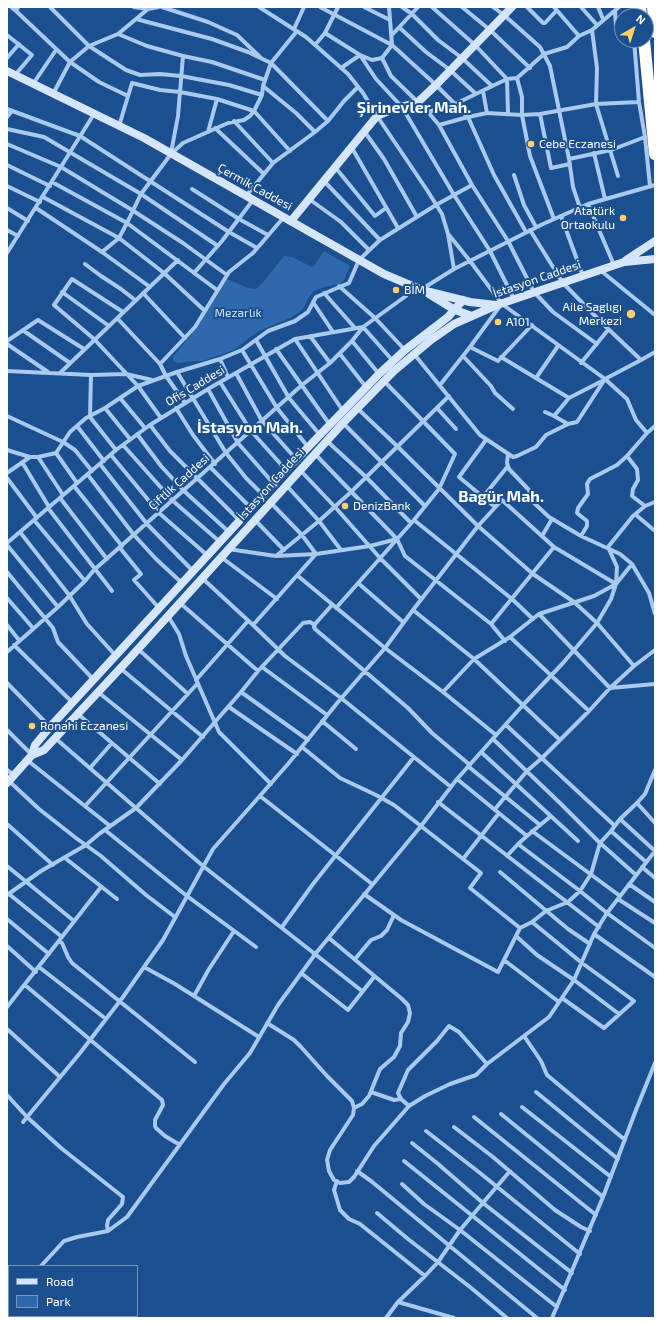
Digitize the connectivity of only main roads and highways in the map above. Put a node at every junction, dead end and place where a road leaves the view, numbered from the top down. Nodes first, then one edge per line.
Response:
1 (512, 7) edge
2 (653, 7) edge
3 (655, 32) edge
4 (645, 48) edge
5 (7, 71) edge
6 (655, 154) edge
7 (287, 219) junction
8 (655, 241) edge
9 (655, 259) edge
10 (624, 262) junction
11 (422, 290) junction
12 (462, 300) junction
13 (499, 304) junction
14 (455, 310) junction
15 (472, 316) junction
16 (381, 378) junction
17 (30, 758) junction
18 (10, 779) edge

1 - 7 main road
2 - 3 highway
4 - 6 highway
5 - 7 main road, Çermik Caddesi
7 - 11 main road, Çermik Caddesi
8 - 10 main road
9 - 10 main road
10 - 13 main road, İstasyon Caddesi
11 - 12 main road, Çermik Caddesi
11 - 14 main road
12 - 13 main road, Çermik Caddesi
12 - 14 main road
13 - 15 main road, İstasyon Caddesi
14 - 15 main road
14 - 16 main road
15 - 16 main road, İstasyon Caddesi
16 - 17 main road, İstasyon Caddesi
16 - 17 main road
17 - 18 main road, İstasyon Caddesi

